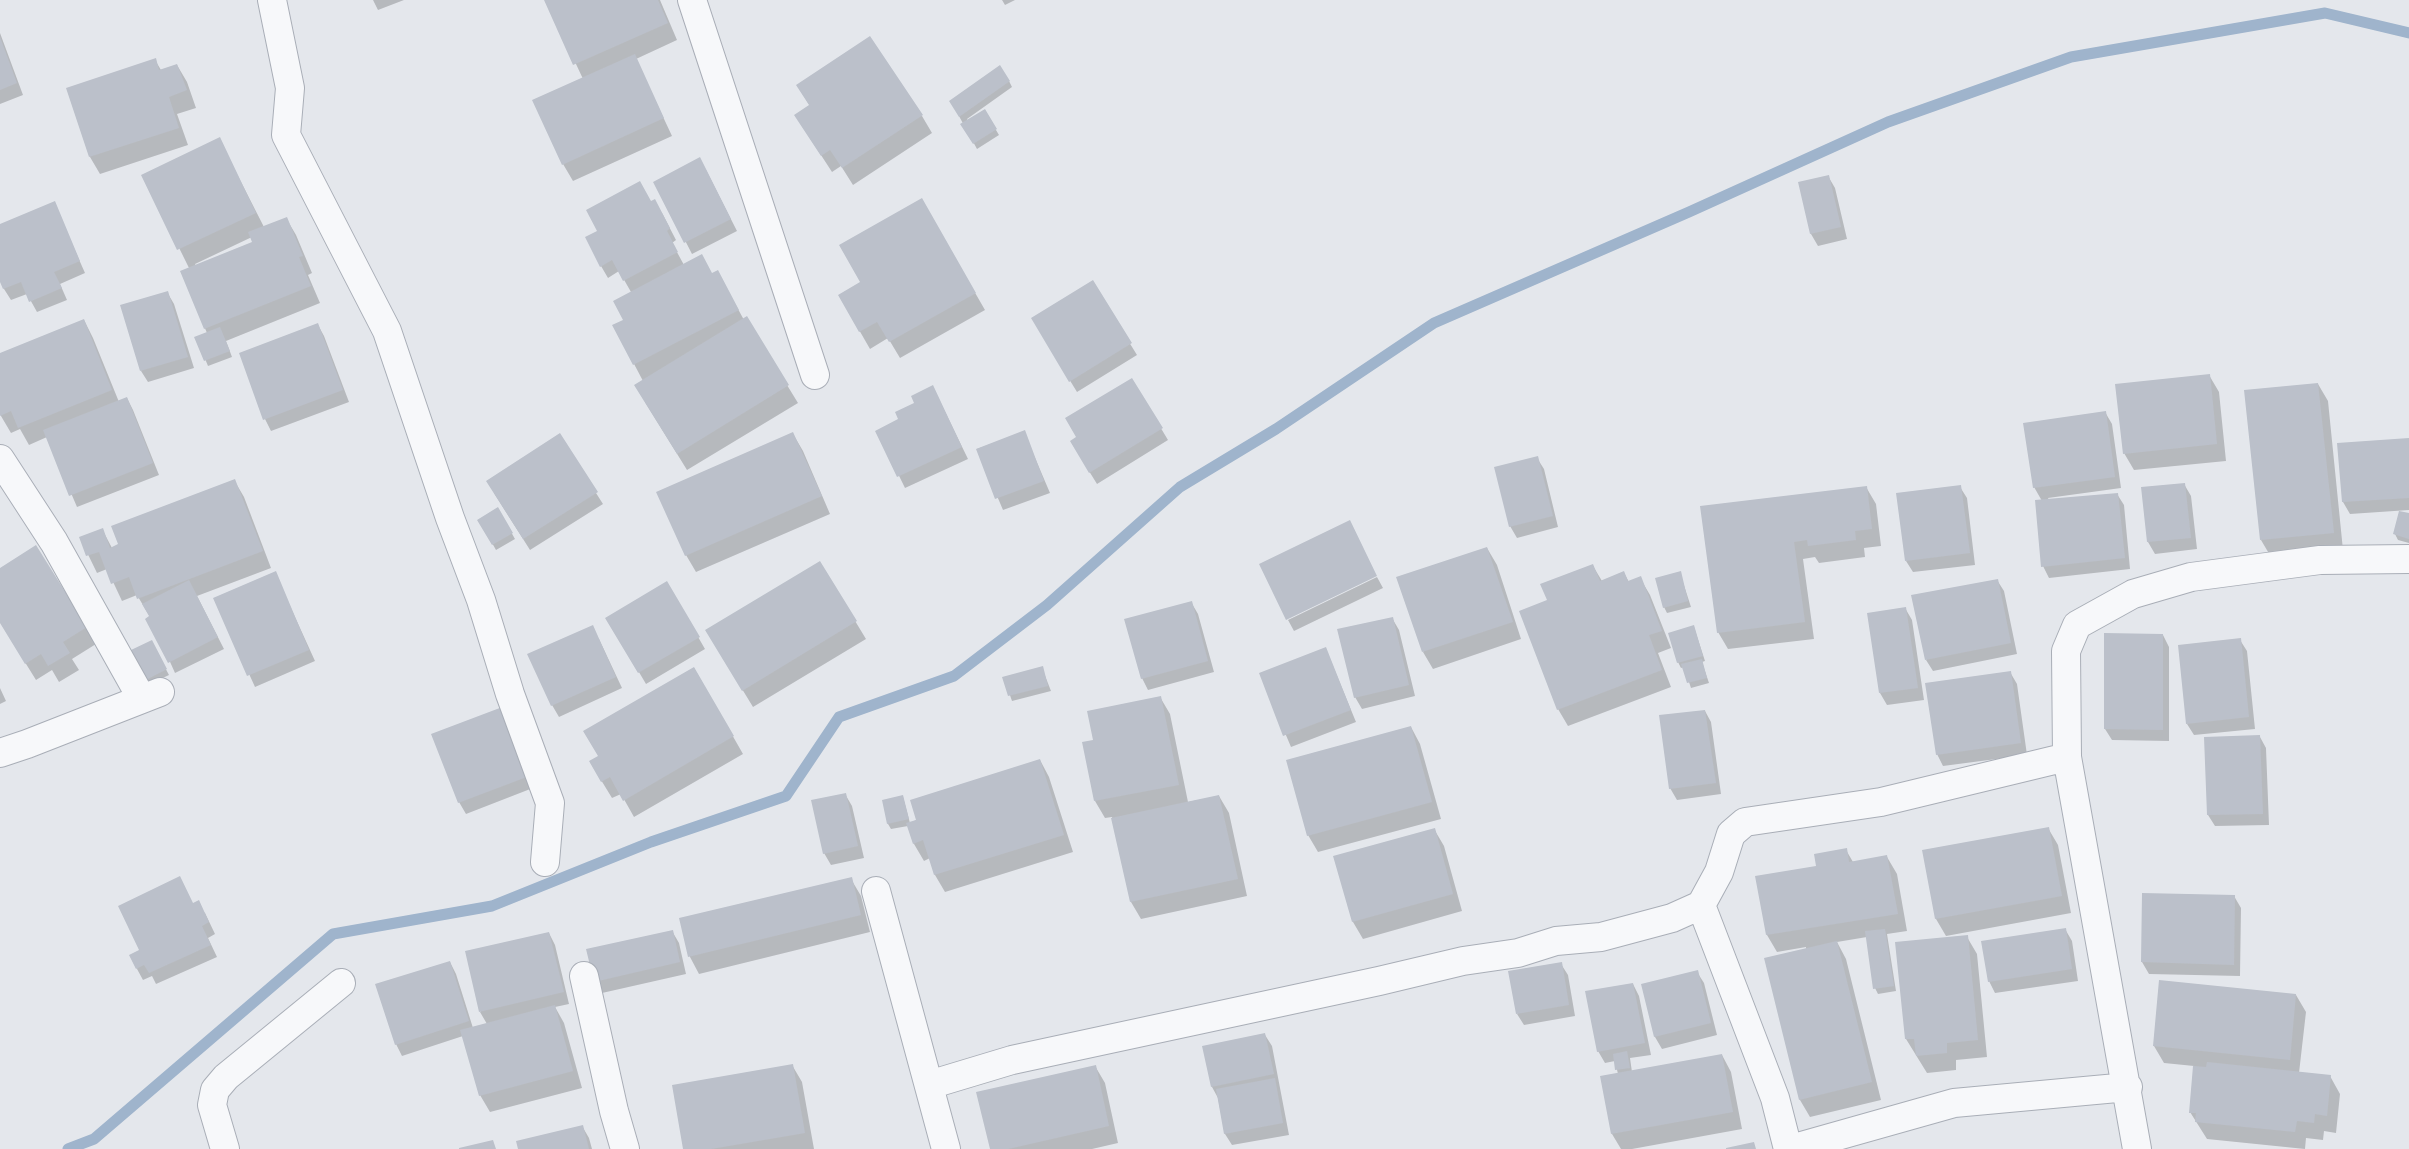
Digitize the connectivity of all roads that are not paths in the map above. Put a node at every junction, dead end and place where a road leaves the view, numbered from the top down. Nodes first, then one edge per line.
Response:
1 (272, 0) edge
2 (692, 0) edge
3 (815, 375) dead end
4 (0, 459) edge
5 (2409, 560) edge
6 (0, 753) edge
7 (2066, 756) junction
8 (545, 862) dead end
9 (876, 891) dead end
10 (1701, 905) junction
11 (584, 976) dead end
12 (342, 983) dead end
13 (929, 1085) junction
14 (2128, 1088) junction
15 (224, 1149) edge
16 (625, 1149) edge
17 (946, 1149) edge
18 (1790, 1149) edge
19 (2138, 1149) edge

1 - 8 street
2 - 3 street
4 - 6 street
5 - 7 street
7 - 10 street
7 - 14 street
9 - 13 street
10 - 13 street
10 - 18 street
11 - 16 street
12 - 15 street
13 - 17 street
14 - 18 street
14 - 19 street

